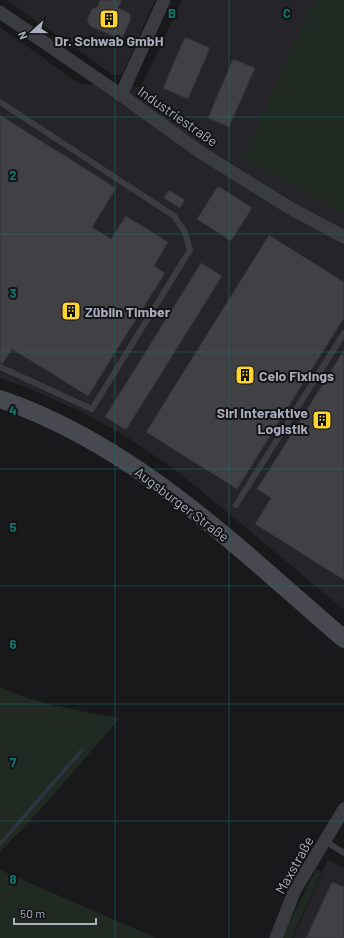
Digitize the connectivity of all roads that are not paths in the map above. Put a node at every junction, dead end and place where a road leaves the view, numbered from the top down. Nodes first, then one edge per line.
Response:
1 (164, 0) edge
2 (0, 12) edge
3 (121, 95) junction
4 (0, 102) edge
5 (344, 237) edge
6 (344, 333) edge
7 (0, 367) edge
8 (0, 399) edge
9 (236, 505) dead end
10 (344, 639) edge
11 (344, 809) edge
12 (325, 841) junction
13 (344, 853) edge
14 (276, 938) edge

1 - 3 street
2 - 3 street, Industriestraße
3 - 5 street, Industriestraße
4 - 7 lane
6 - 9 lane
8 - 10 main road, Augsburger Straße
11 - 12 street, Maxstraße
12 - 13 lane
12 - 14 street, Maxstraße

